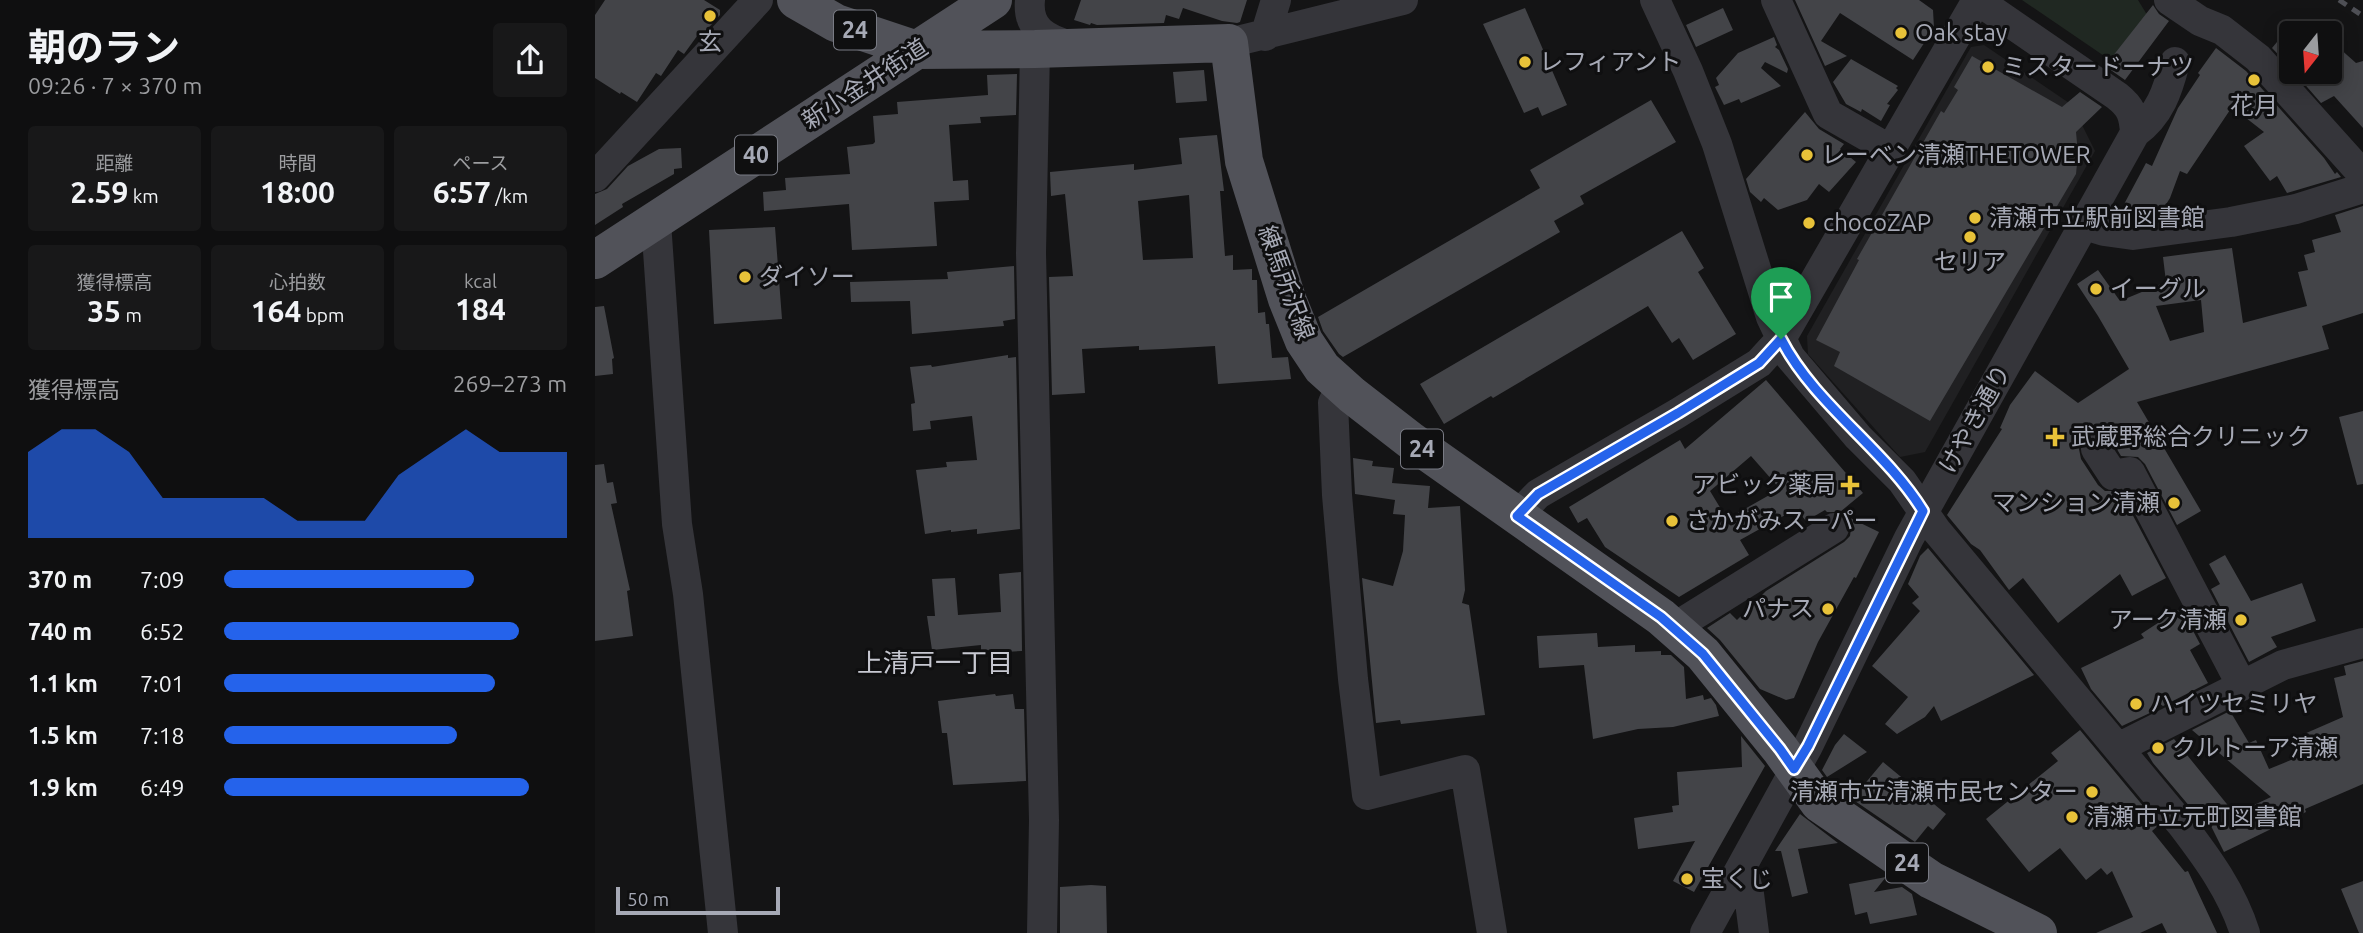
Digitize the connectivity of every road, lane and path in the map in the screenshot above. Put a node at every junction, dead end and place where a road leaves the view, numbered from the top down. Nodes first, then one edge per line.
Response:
1 (758, 0) edge
2 (796, 0) edge
3 (993, 0) edge
4 (1030, 0) edge
5 (1276, 0) edge
6 (1403, 0) edge
7 (1655, 0) edge
8 (1776, 0) edge
9 (1977, 0) edge
10 (2168, 0) edge
11 (2200, 21) junction
12 (1247, 39) junction
13 (1079, 48) junction
14 (1035, 49) junction
15 (917, 50) junction
16 (2175, 62) junction
17 (2117, 96) junction
18 (2135, 133) junction
19 (1891, 150) junction
20 (2363, 176) edge
21 (595, 177) edge
22 (2363, 188) edge
23 (656, 222) junction
24 (2084, 225) junction
25 (595, 260) edge
26 (1781, 339) junction
27 (1341, 386) junction
28 (2096, 449) dead end
29 (1923, 511) junction
30 (1517, 516) junction
31 (1834, 528) dead end
32 (1675, 629) junction
33 (2363, 643) edge
34 (2242, 686) junction
35 (2118, 748) junction
36 (1787, 759) junction
37 (1742, 866) junction
38 (723, 933) edge
39 (1042, 933) edge
40 (1492, 933) edge
41 (1705, 933) edge
42 (1754, 933) edge
43 (2038, 933) edge
44 (2245, 933) edge

1 - 21 street
2 - 15 main road, 24
3 - 15 main road, 新小金井街道 / 40
4 - 13 street
5 - 12 street
6 - 12 street
7 - 26 street
8 - 19 street
9 - 17 street
9 - 19 street
10 - 11 street
11 - 16 street
11 - 20 street
12 - 13 main road, 24
12 - 27 main road, 練馬所沢線 / 24
13 - 14 main road, 24
14 - 15 main road, 24
14 - 39 street
15 - 23 main road, 新小金井街道 / 40
16 - 17 street
16 - 18 street, けやき通り
17 - 18 street
18 - 24 street, けやき通り
19 - 26 street
22 - 24 street
23 - 25 main road, 新小金井街道 / 40
23 - 38 street
24 - 29 street, けやき通り
26 - 29 street
26 - 30 street
27 - 30 main road, 練馬所沢線 / 24
27 - 40 street
28 - 34 street
29 - 35 street
29 - 36 street, けやき通り
30 - 32 main road, 練馬所沢線 / 24
31 - 32 street
32 - 36 main road, 練馬所沢線 / 24
33 - 34 street
34 - 35 street
35 - 44 street
36 - 37 street, けやき通り
36 - 43 main road, 練馬所沢線 / 24
37 - 41 street, けやき通り
37 - 42 street

